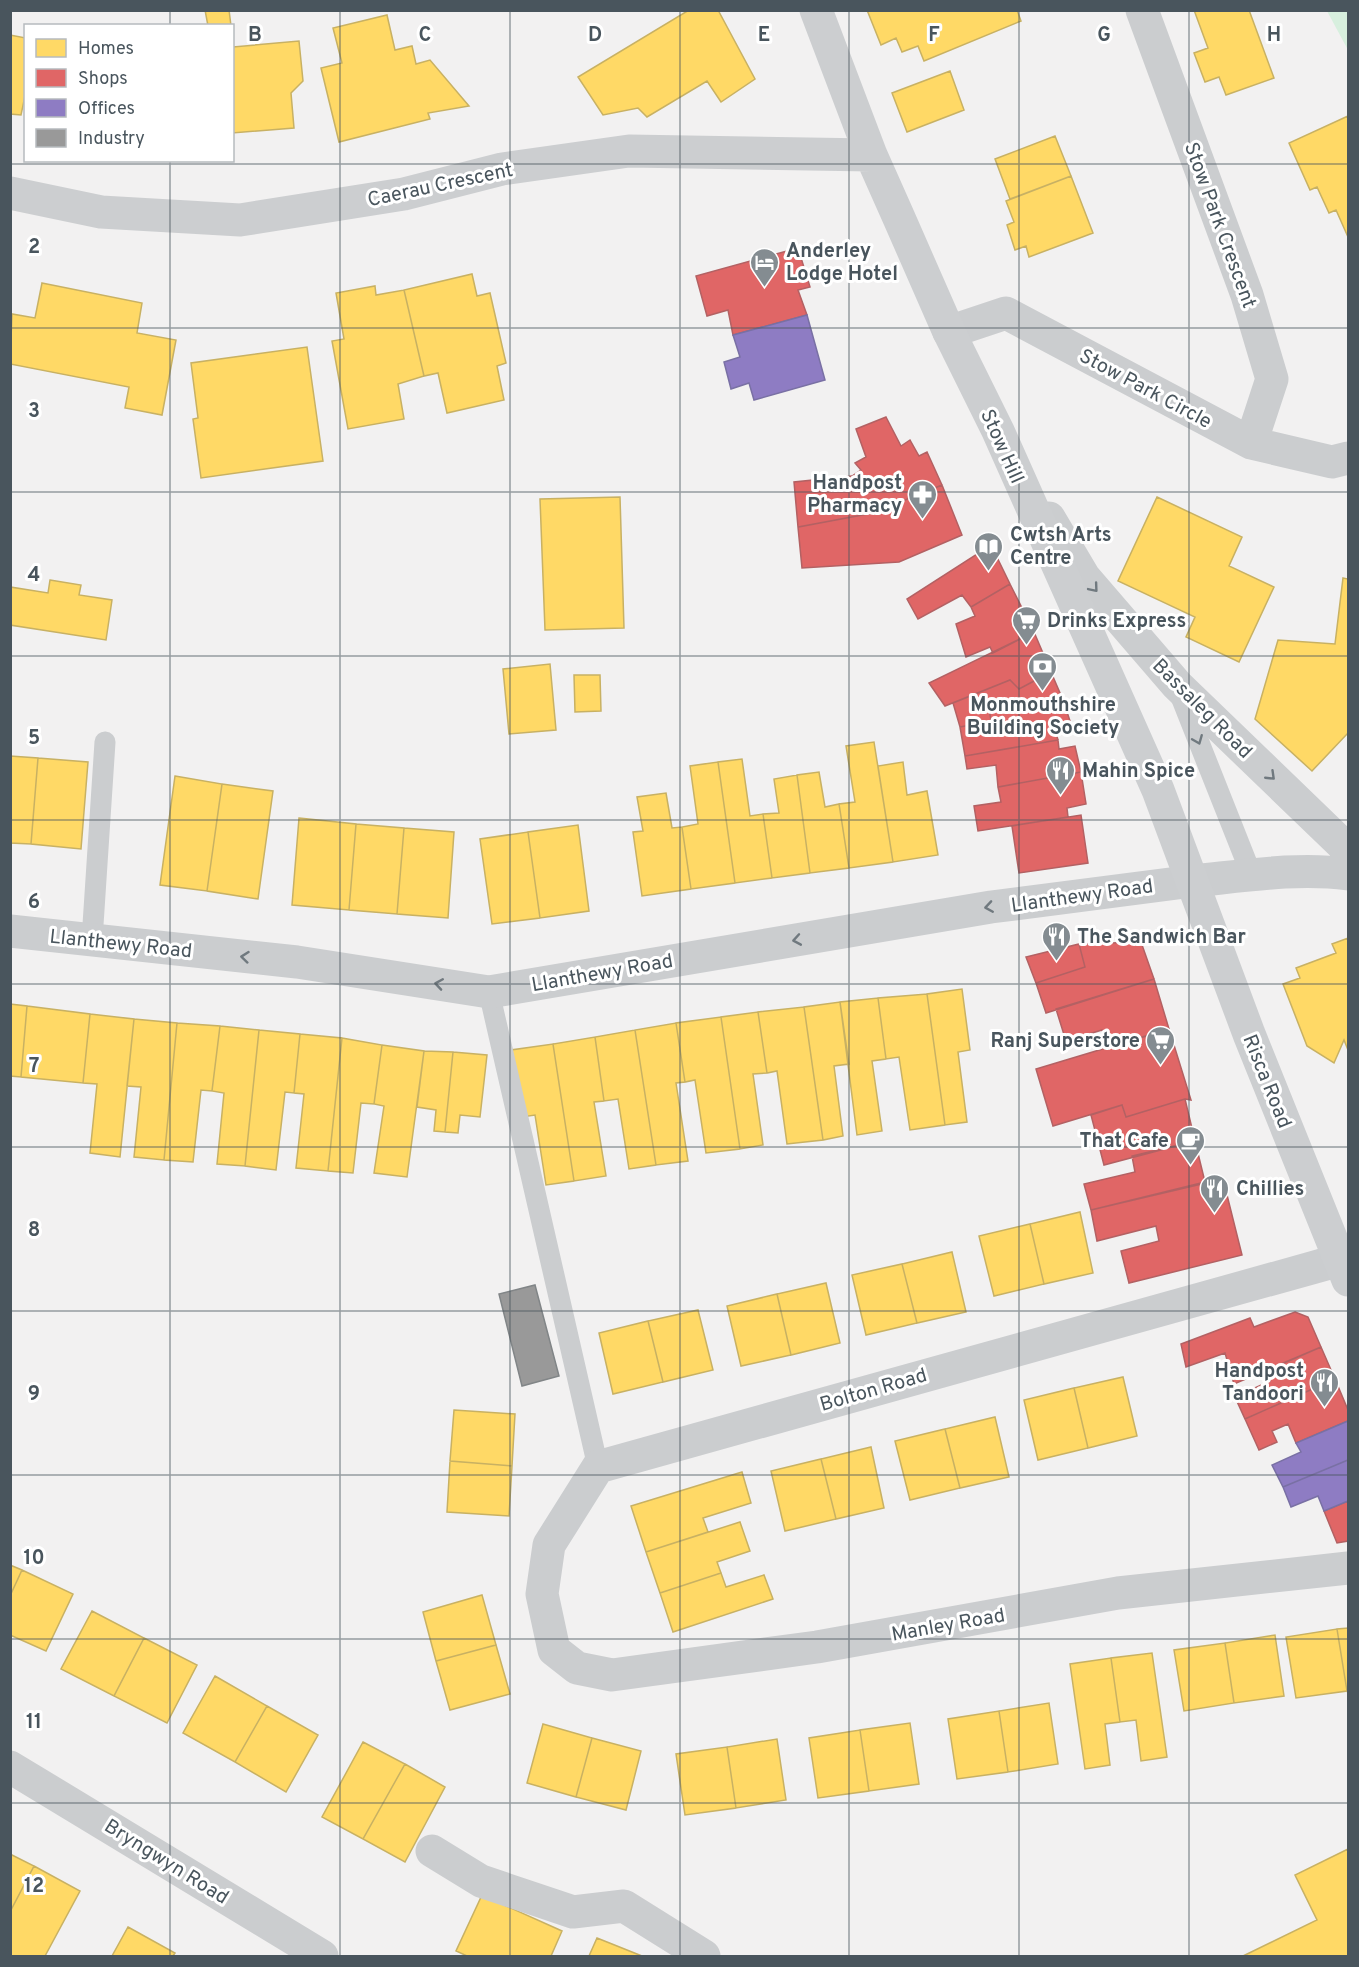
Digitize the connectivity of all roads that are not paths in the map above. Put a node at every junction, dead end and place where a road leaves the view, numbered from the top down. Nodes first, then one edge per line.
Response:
1 (816, 10) edge
2 (1142, 10) edge
3 (872, 155) junction
4 (10, 193) edge
5 (949, 332) junction
6 (998, 431) junction
7 (1251, 442) junction
8 (1348, 458) edge
9 (1177, 685) junction
10 (105, 742) dead end
11 (1348, 850) edge
12 (1348, 874) edge
13 (1252, 876) junction
14 (1193, 880) junction
15 (10, 931) edge
16 (92, 940) junction
17 (489, 992) junction
18 (1344, 1270) edge
19 (598, 1467) junction
20 (1348, 1568) edge
21 (10, 1767) edge
22 (432, 1851) dead end
23 (322, 1956) edge
24 (704, 1956) edge

1 - 3 main road, Stow Hill
2 - 7 street, Stow Park Crescent
3 - 4 main road, Caerau Crescent
3 - 5 main road, Stow Hill
5 - 6 main road, Stow Hill
5 - 7 street, Stow Park Circle
6 -> 9 street, Bassaleg Road
6 - 14 main road, Stow Hill
7 - 8 street, Stow Park Circle
9 -> 11 street, Bassaleg Road
9 -> 13 lane
10 - 16 lane
12 - 13 street
13 - 14 street
14 -> 17 street, Llanthewy Road
14 - 18 main road, Risca Road
15 - 16 street, Llanthewy Road
17 -> 16 street, Llanthewy Road
17 - 19 lane
18 - 19 street, Bolton Road
19 - 20 street, Manley Road
21 - 23 street, Bryngwyn Road
22 - 24 street

